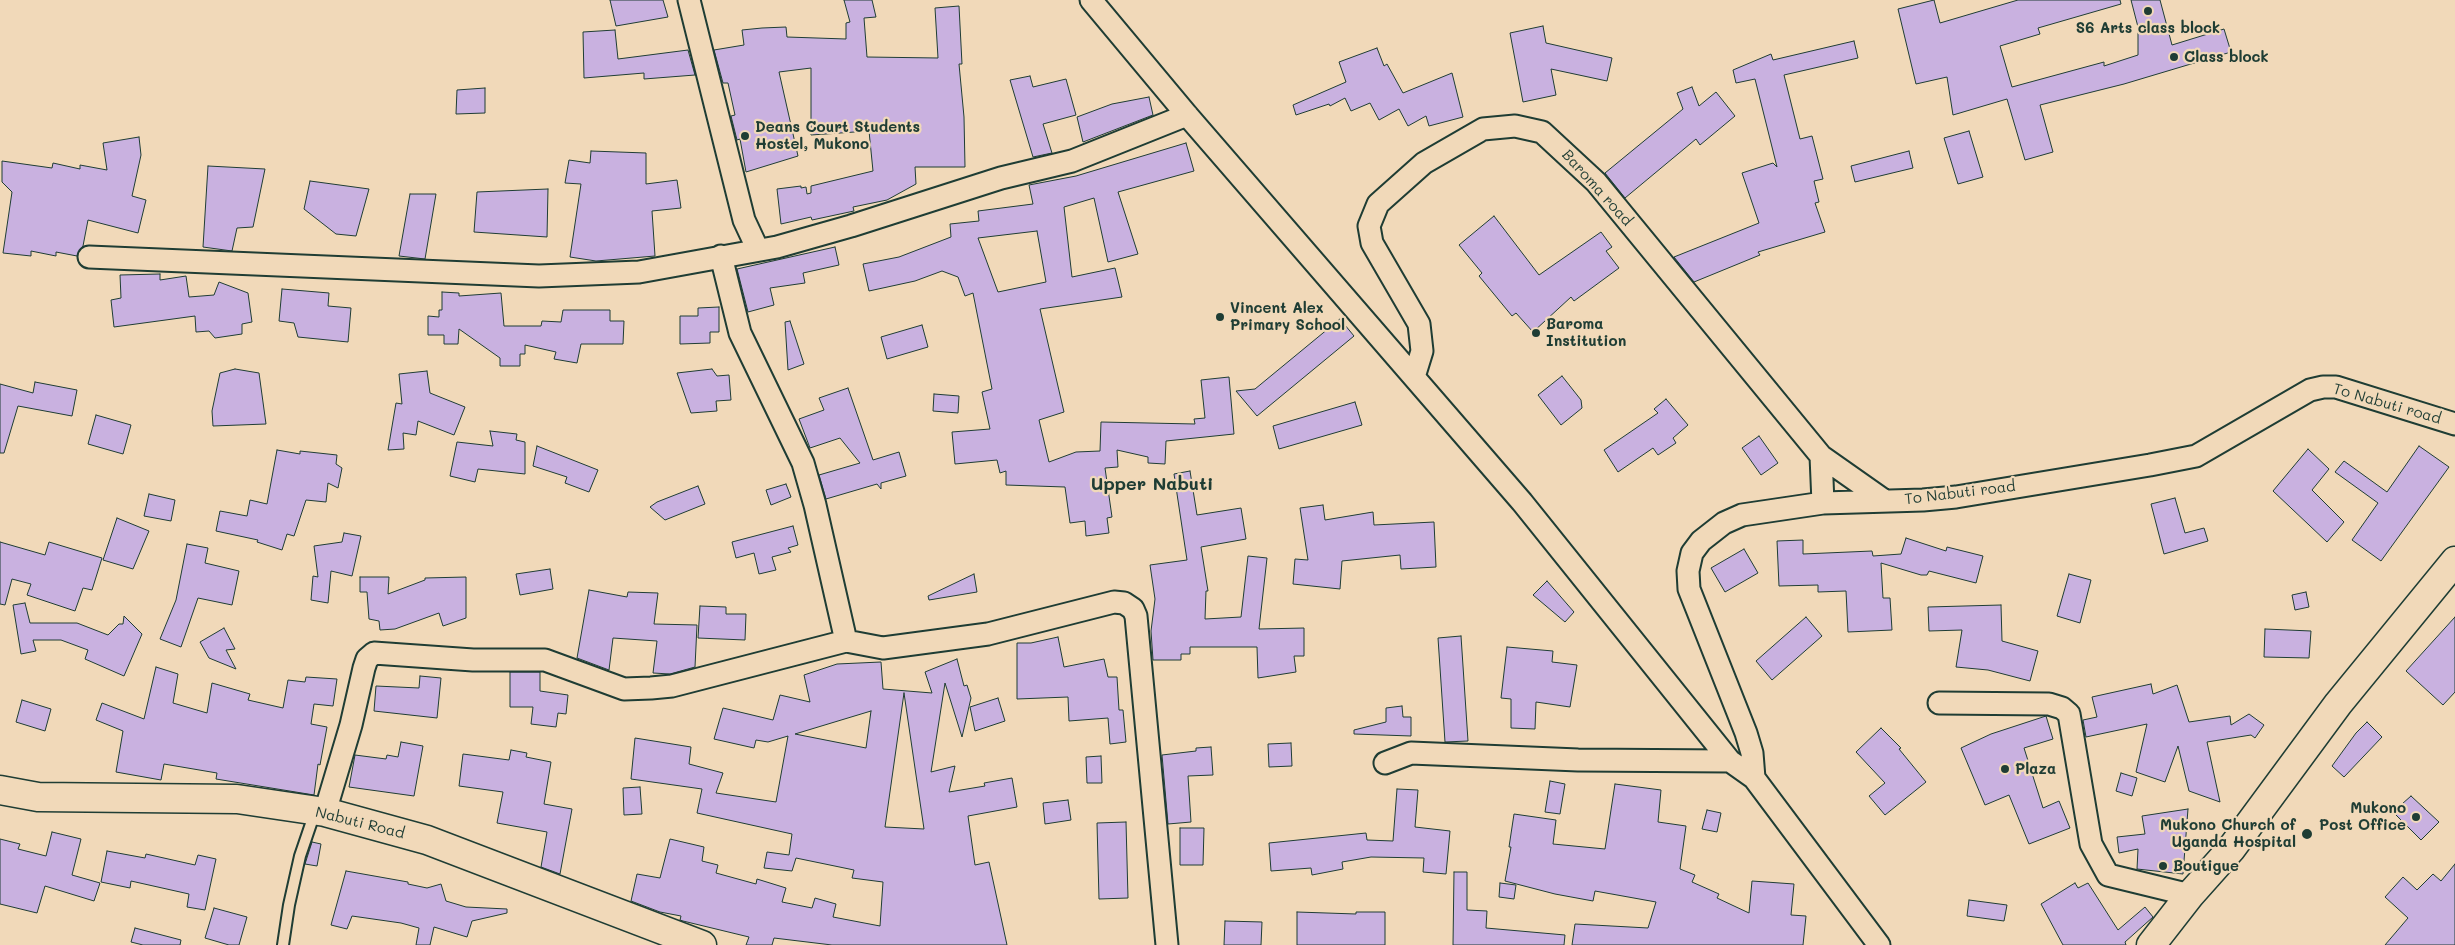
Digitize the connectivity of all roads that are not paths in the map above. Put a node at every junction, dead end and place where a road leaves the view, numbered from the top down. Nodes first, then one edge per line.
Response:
1 (689, 0) edge
2 (1091, 0) edge
3 (1187, 115) junction
4 (758, 250) junction
5 (721, 256) junction
6 (89, 257) dead end
7 (1414, 377) junction
8 (2455, 424) edge
9 (1821, 456) junction
10 (1886, 501) junction
11 (1823, 503) junction
12 (2455, 561) edge
13 (846, 642) junction
14 (1939, 704) dead end
15 (1730, 761) junction
16 (1385, 763) dead end
17 (1754, 778) junction
18 (0, 790) edge
19 (320, 811) junction
20 (2190, 895) junction
21 (283, 945) edge
22 (702, 945) edge
23 (1167, 945) edge
24 (1879, 945) edge
25 (2151, 945) edge

1 - 4 street
2 - 3 street
3 - 4 street
3 - 7 street
4 - 5 street
5 - 6 street
5 - 13 street
7 - 9 street, Baroma road
7 - 15 street
8 - 10 street, To Nabuti road
9 - 10 street, Baroma road
9 - 11 street
10 - 11 street, To Nabuti road
11 - 17 street, To Nabuti road
12 - 20 street
13 - 19 street
13 - 23 street
14 - 20 street
15 - 16 street
15 - 17 street
17 - 24 street
18 - 19 street, Nabuti Road
19 - 21 lane
19 - 22 street, Nabuti Road
20 - 25 street

